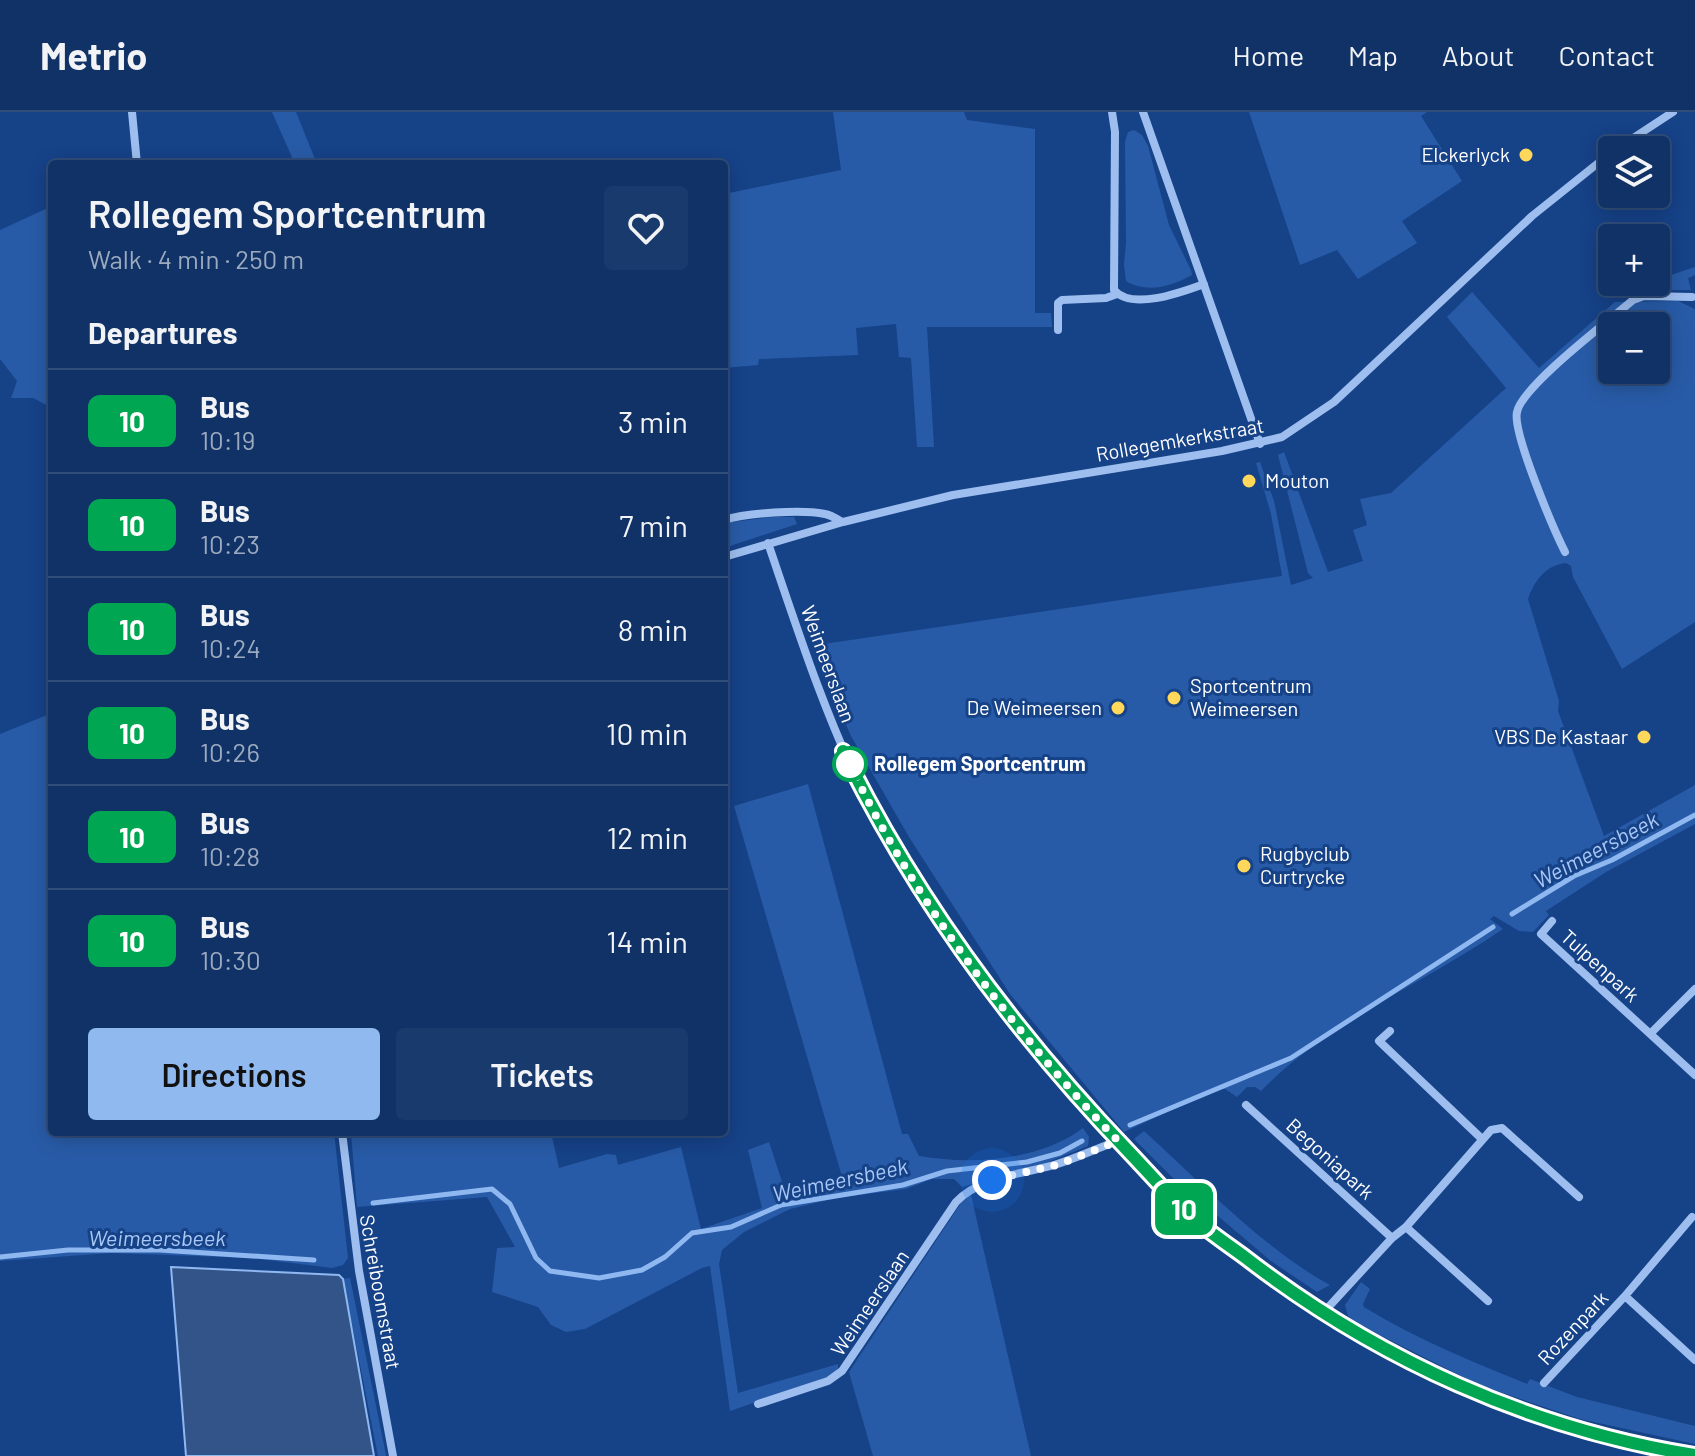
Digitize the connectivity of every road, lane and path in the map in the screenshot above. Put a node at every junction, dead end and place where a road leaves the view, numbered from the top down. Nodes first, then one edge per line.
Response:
1 (132, 112) edge
2 (1112, 112) edge
3 (1143, 112) edge
4 (1673, 112) edge
5 (1636, 136) edge
6 (137, 160) edge
7 (1598, 163) edge
8 (1204, 284) junction
9 (1117, 294) junction
10 (1692, 297) dead end
11 (1058, 330) dead end
12 (1260, 444) junction
13 (728, 519) edge
14 (843, 522) junction
15 (768, 543) junction
16 (1565, 552) dead end
17 (728, 556) edge
18 (1552, 921) dead end
19 (1695, 989) edge
20 (1390, 1031) dead end
21 (1651, 1033) junction
22 (1695, 1075) edge
23 (1246, 1105) dead end
24 (342, 1136) edge
25 (1482, 1139) junction
26 (1118, 1141) junction
27 (1579, 1197) dead end
28 (1692, 1217) dead end
29 (1406, 1227) junction
30 (1392, 1238) junction
31 (1625, 1296) junction
32 (1488, 1301) dead end
33 (1323, 1313) junction
34 (1695, 1360) edge
35 (1544, 1383) dead end
36 (758, 1404) dead end
37 (1695, 1455) edge
38 (393, 1456) edge

1 - 6 street
2 - 9 street
3 - 8 street
4 - 5 street, Rollegemkerkstraat
7 - 12 street, Rollegemkerkstraat
8 - 9 street
8 - 12 street
9 - 11 street
10 - 16 street
12 - 14 street, Rollegemkerkstraat
13 - 14 street, Rollegemkerkstraat
14 - 15 street, Rollegemkerkstraat
15 - 17 street, Rollegemkerkstraat
15 - 26 street, Weimeerslaan
18 - 21 street, Tulpenpark
19 - 21 street
20 - 25 street
21 - 22 street, Tulpenpark
23 - 30 street, Begoniapark
24 - 38 street, Schreiboomstraat
25 - 27 street
25 - 29 street
26 - 33 street, Weimeerslaan
26 - 36 street, Weimeerslaan
28 - 31 street, Rozenpark
29 - 30 street
29 - 32 street
30 - 33 street
31 - 34 street, Rozenpark
31 - 35 street, Rozenpark
33 - 37 street, Weimeerslaan

